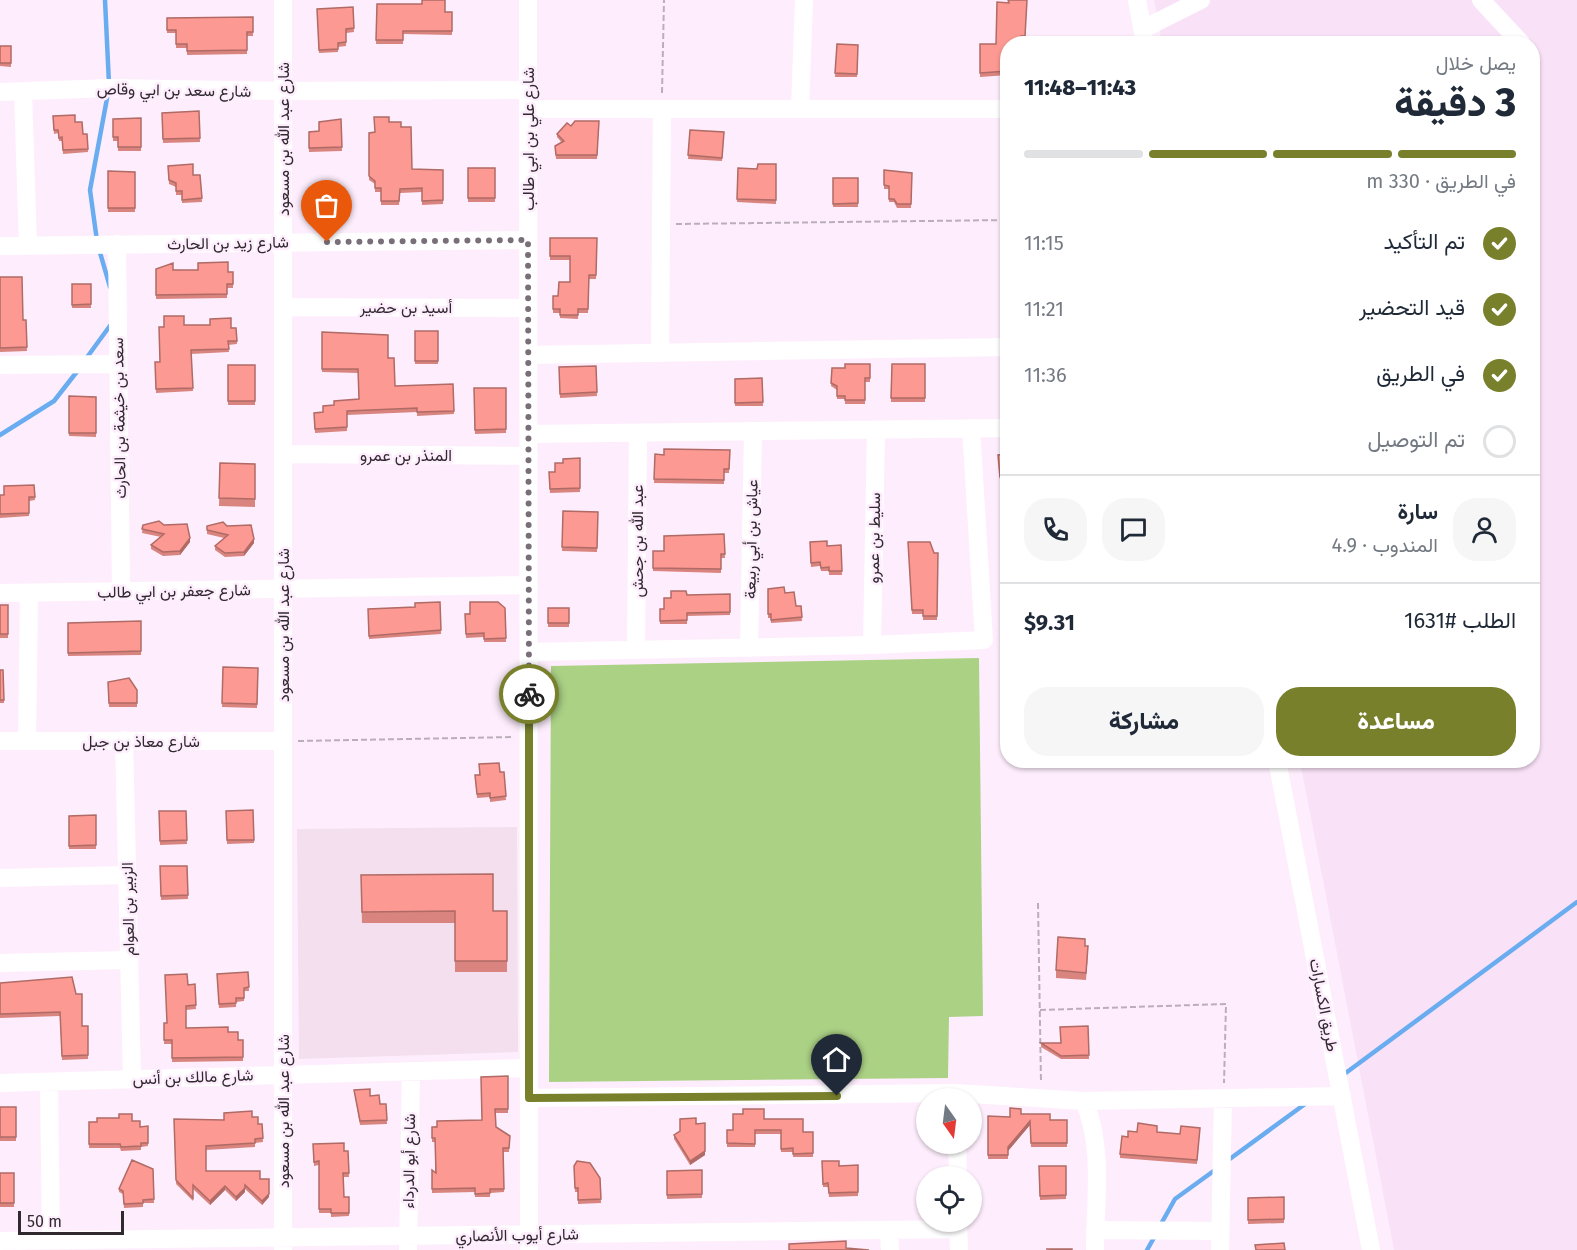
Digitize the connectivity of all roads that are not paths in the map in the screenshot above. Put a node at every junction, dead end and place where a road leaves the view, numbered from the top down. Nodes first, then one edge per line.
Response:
1 (283, 0) edge
2 (528, 0) edge
3 (804, 0) edge
4 (1137, 0) edge
5 (1201, 0) edge
6 (1480, 0) edge
7 (1144, 36) edge
8 (1514, 36) edge
9 (528, 90) junction
10 (283, 91) junction
11 (0, 92) edge
12 (23, 92) junction
13 (528, 109) junction
14 (662, 109) junction
15 (800, 109) junction
16 (1000, 109) edge
17 (528, 240) junction
18 (283, 243) junction
19 (117, 244) junction
20 (0, 246) edge
21 (28, 246) junction
22 (283, 307) junction
23 (528, 308) junction
24 (1000, 347) edge
25 (660, 353) junction
26 (528, 355) junction
27 (118, 364) junction
28 (0, 365) edge
29 (970, 428) junction
30 (1000, 428) edge
31 (876, 430) junction
32 (753, 431) junction
33 (638, 433) junction
34 (529, 434) junction
35 (283, 454) junction
36 (529, 456) junction
37 (529, 585) junction
38 (283, 589) junction
39 (121, 591) junction
40 (0, 593) edge
41 (29, 593) junction
42 (872, 645) junction
43 (748, 648) junction
44 (636, 650) junction
45 (529, 652) junction
46 (124, 740) junction
47 (0, 741) edge
48 (27, 741) junction
49 (283, 741) junction
50 (1279, 768) edge
51 (127, 875) junction
52 (0, 878) edge
53 (129, 960) junction
54 (0, 963) edge
55 (529, 1068) junction
56 (411, 1071) junction
57 (283, 1075) junction
58 (132, 1079) junction
59 (49, 1082) junction
60 (0, 1083) edge
61 (916, 1096) edge
62 (1342, 1096) junction
63 (982, 1097) edge
64 (529, 1098) junction
65 (1223, 1098) junction
66 (1084, 1101) junction
67 (916, 1229) edge
68 (1095, 1230) junction
69 (889, 1231) junction
70 (1220, 1231) junction
71 (958, 1232) edge
72 (51, 1240) junction
73 (0, 1241) edge
74 (529, 1242) edge
75 (642, 1242) edge
76 (408, 1243) edge
77 (283, 1244) edge
78 (124, 1245) edge
79 (890, 1250) edge
80 (959, 1250) edge
81 (1095, 1250) edge
82 (1220, 1250) edge
83 (1371, 1250) edge

1 - 10 street, شارع عبد الله بن مسعود
2 - 9 street, شارع علي بن ابي طالب
3 - 15 street
4 - 7 street
5 - 7 street
6 - 8 street
9 - 10 street, شارع سعد بن ابي وقاص
9 - 13 street, شارع علي بن ابي طالب
10 - 12 street, شارع سعد بن ابي وقاص
10 - 18 street, شارع عبد الله بن مسعود
11 - 12 street, شارع سعد بن ابي وقاص
12 - 21 street
13 - 14 street
13 - 17 street, شارع علي بن ابي طالب
14 - 15 street
14 - 25 street
15 - 16 street
17 - 18 street, شارع زيد بن الحارث
17 - 23 street, شارع علي بن ابي طالب
18 - 19 street, شارع زيد بن الحارث
18 - 22 street, شارع عبد الله بن مسعود
19 - 21 street, شارع زيد بن الحارث
19 - 27 street, سعد بن خيثمة بن الحارث
20 - 21 street, شارع زيد بن الحارث
22 - 23 street, أسيد بن حضير
22 - 35 street, شارع عبد الله بن مسعود
23 - 26 street, شارع علي بن ابي طالب
24 - 25 street
25 - 26 street
26 - 34 street, شارع علي بن ابي طالب
27 - 28 street
27 - 39 street, سعد بن خيثمة بن الحارث
29 - 30 street
29 - 31 street
29 - 42 street
31 - 32 street
31 - 42 street, سليط بن عمرو
32 - 33 street
32 - 43 street, عياش بن أبي ربيعة
33 - 34 street
33 - 44 street, عبد الله بن جحش
34 - 36 street, شارع علي بن ابي طالب
35 - 36 street, المنذر بن عمرو
35 - 38 street, شارع عبد الله بن مسعود
36 - 37 street, شارع علي بن ابي طالب
37 - 38 street, شارع جعفر بن ابي طالب
37 - 45 street, شارع علي بن ابي طالب
38 - 39 street, شارع جعفر بن ابي طالب
38 - 49 street, شارع عبد الله بن مسعود
39 - 41 street, شارع جعفر بن ابي طالب
40 - 41 street, شارع جعفر بن ابي طالب
41 - 48 street
42 - 43 street
43 - 44 street
44 - 45 street
45 - 55 street, شارع علي بن ابي طالب
46 - 48 street, شارع معاذ بن جبل
46 - 49 street, شارع معاذ بن جبل
46 - 51 street, الزبير بن العوام
47 - 48 street, شارع معاذ بن جبل
49 - 57 street, شارع عبد الله بن مسعود
50 - 62 street, طريق الكسارات
51 - 52 street
51 - 53 street, الزبير بن العوام
53 - 54 street
53 - 58 street, الزبير بن العوام
55 - 56 street, شارع مالك بن أنس
55 - 64 street, شارع علي بن ابي طالب
56 - 57 street, شارع مالك بن أنس
56 - 76 street, شارع أبو الدرداء
57 - 58 street, شارع مالك بن أنس
57 - 77 street, شارع عبد الله بن مسعود
58 - 59 street, شارع مالك بن أنس
59 - 60 street, شارع مالك بن أنس
59 - 72 street
61 - 64 street
62 - 65 street
62 - 83 street, طريق الكسارات
63 - 66 street
64 - 74 street, شارع علي بن ابي طالب
65 - 66 street
65 - 70 street
66 - 68 street
67 - 69 street, شارع أيوب الأنصاري
68 - 70 street
68 - 81 street
69 - 75 street, شارع أيوب الأنصاري
69 - 79 street
70 - 82 street
71 - 80 street
72 - 73 street, شارع أيوب الأنصاري
72 - 78 street, شارع أيوب الأنصاري
74 - 75 street, شارع أيوب الأنصاري
74 - 76 street, شارع أيوب الأنصاري
76 - 77 street, شارع أيوب الأنصاري
77 - 78 street, شارع أيوب الأنصاري

